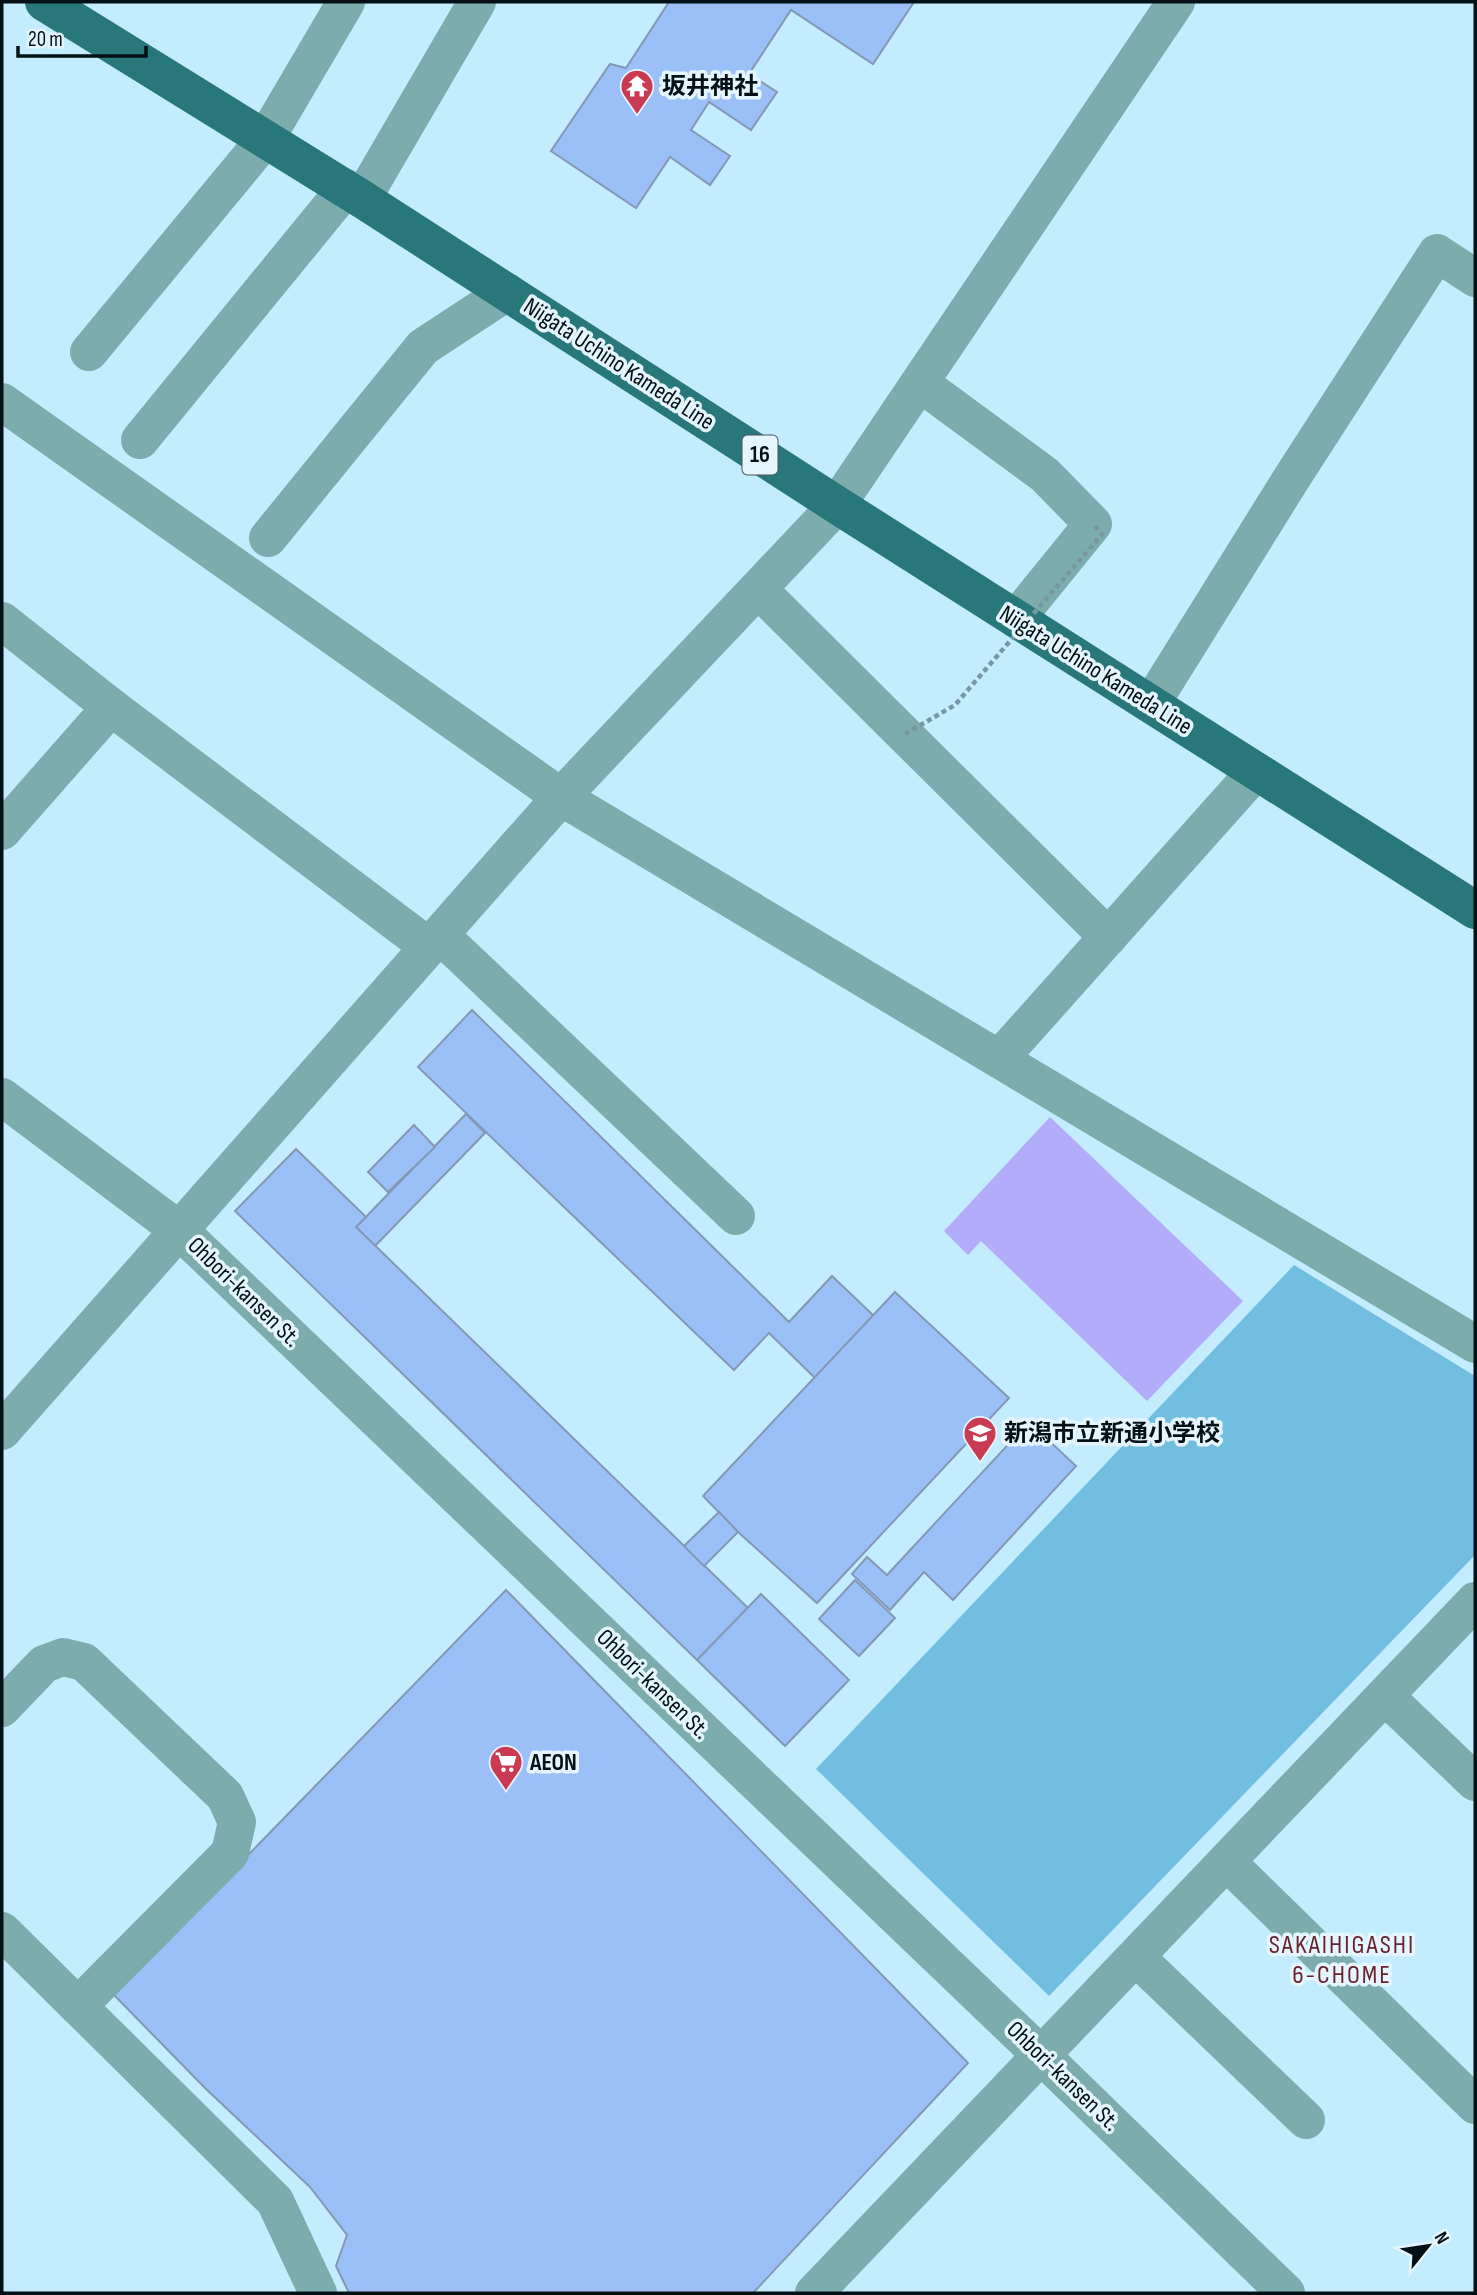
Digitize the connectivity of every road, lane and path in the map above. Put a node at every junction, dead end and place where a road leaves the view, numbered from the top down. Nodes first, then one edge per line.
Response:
1 (44, 2) edge
2 (346, 2) edge
3 (477, 2) edge
4 (1176, 2) edge
5 (266, 138) junction
6 (354, 194) junction
7 (1475, 278) edge
8 (508, 292) junction
9 (89, 352) dead end
10 (920, 383) junction
11 (2, 402) edge
12 (140, 440) dead end
13 (837, 505) junction
14 (1093, 524) junction
15 (268, 538) dead end
16 (759, 590) junction
17 (1016, 619) junction
18 (2, 621) edge
19 (1151, 704) junction
20 (111, 707) junction
21 (905, 734) junction
22 (1256, 771) junction
23 (561, 797) junction
24 (2, 831) edge
25 (1475, 910) edge
26 (1108, 937) junction
27 (435, 941) junction
28 (999, 1059) junction
29 (2, 1097) edge
30 (736, 1216) dead end
31 (179, 1230) junction
32 (1475, 1344) edge
33 (4, 1424) edge
34 (1475, 1601) edge
35 (1385, 1696) junction
36 (2, 1708) edge
37 (1475, 1782) edge
38 (1227, 1862) junction
39 (2, 1931) edge
40 (1136, 1957) junction
41 (78, 2006) junction
42 (1042, 2056) junction
43 (1475, 2105) edge
44 (1306, 2120) dead end
45 (318, 2293) edge
46 (814, 2293) edge
47 (1286, 2293) edge

1 - 5 main road, Niigata Uchino Kameda Line / 16
2 - 5 street
3 - 6 street
4 - 10 street
5 - 6 main road, Niigata Uchino Kameda Line / 16
5 - 9 street
6 - 8 main road, Niigata Uchino Kameda Line / 16
6 - 12 street
7 - 19 street
8 - 13 main road, Niigata Uchino Kameda Line / 16
8 - 15 street
10 - 13 street
10 - 14 street
11 - 23 street
13 - 16 street
13 - 17 main road, Niigata Uchino Kameda Line / 16
14 - 17 street
14 - 21 path, bridge
16 - 21 street
16 - 23 street
17 - 19 main road, Niigata Uchino Kameda Line / 16
18 - 20 street
19 - 22 main road, Niigata Uchino Kameda Line / 16
20 - 24 street
20 - 27 street
21 - 26 street
22 - 25 main road, Niigata Uchino Kameda Line / 16
22 - 26 street
23 - 27 street
23 - 28 street
26 - 28 street
27 - 30 street
27 - 31 street
28 - 32 street
29 - 31 street, Ohbori-kansen St.
31 - 33 street
31 - 42 street, Ohbori-kansen St.
34 - 35 street
35 - 37 street
35 - 38 street
36 - 41 street
38 - 40 street
38 - 43 street
39 - 41 street
40 - 42 street
40 - 44 street
41 - 45 street
42 - 46 street
42 - 47 street, Ohbori-kansen St.

